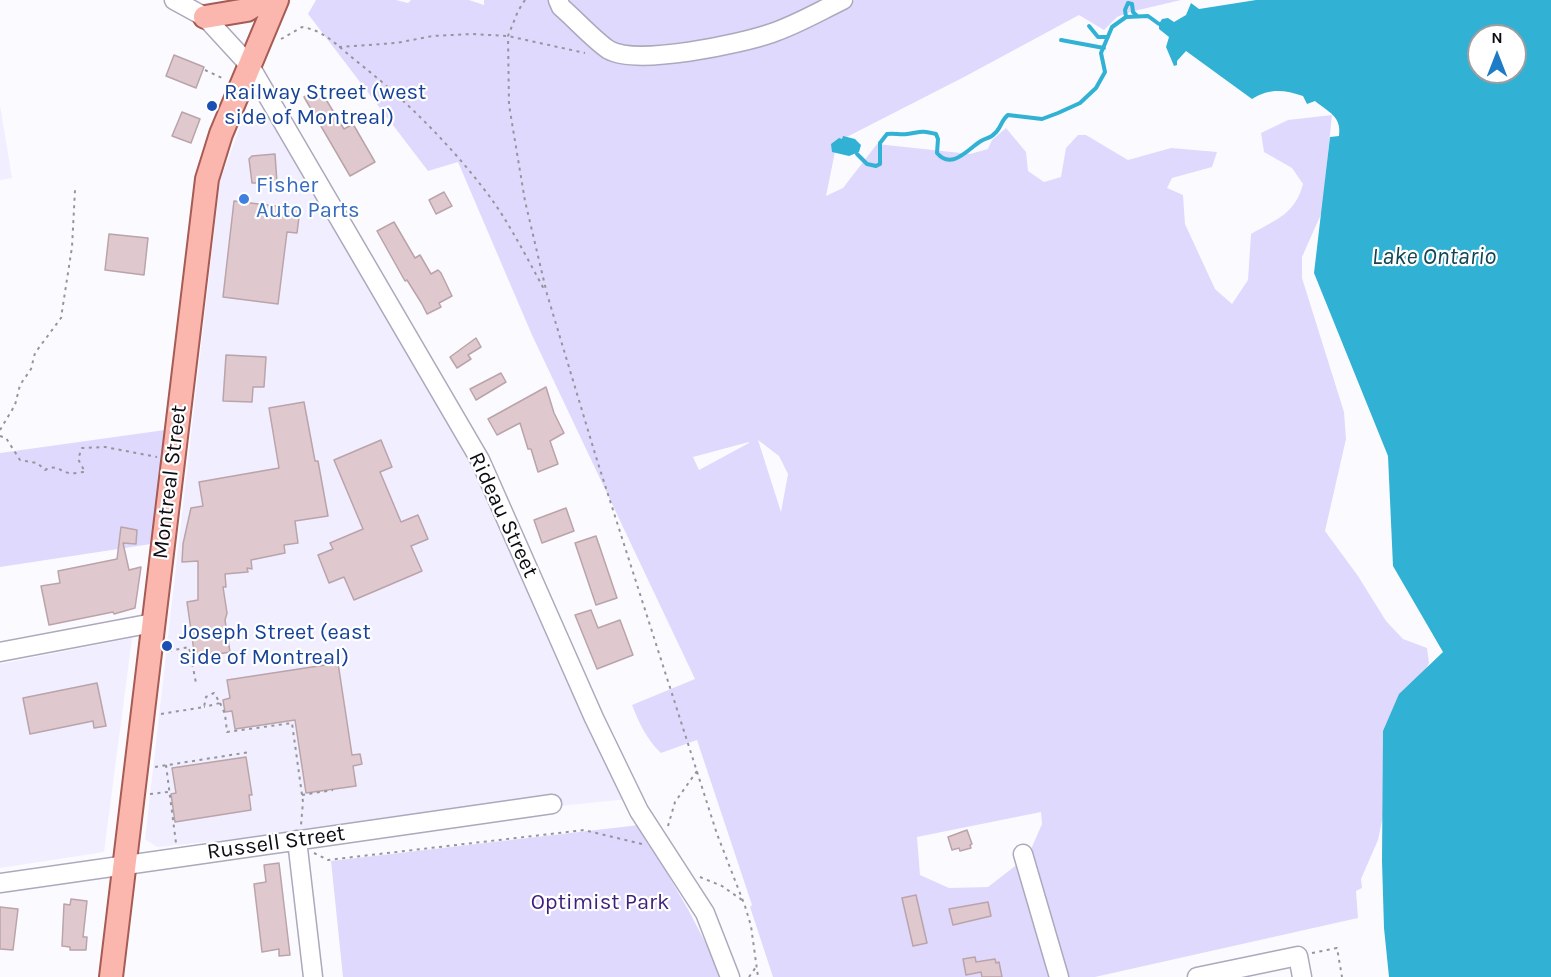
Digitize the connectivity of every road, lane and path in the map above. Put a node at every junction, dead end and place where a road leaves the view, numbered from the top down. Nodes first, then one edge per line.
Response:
1 (174, 0) edge
2 (263, 0) edge
3 (277, 0) edge
4 (525, 0) edge
5 (558, 0) edge
6 (843, 0) edge
7 (205, 17) junction
8 (508, 36) junction
9 (278, 40) dead end
10 (339, 47) junction
11 (612, 51) junction
12 (250, 66) junction
13 (205, 70) dead end
14 (227, 80) dead end
15 (75, 190) dead end
16 (547, 294) junction
17 (0, 430) edge
18 (0, 436) edge
19 (173, 458) junction
20 (153, 623) junction
21 (0, 652) edge
22 (150, 654) junction
23 (196, 683) dead end
24 (220, 703) junction
25 (204, 707) junction
26 (143, 717) junction
27 (250, 752) dead end
28 (166, 765) junction
29 (137, 769) junction
30 (697, 771) junction
31 (333, 790) dead end
32 (302, 795) junction
33 (552, 804) dead end
34 (668, 830) dead end
35 (299, 840) junction
36 (645, 844) dead end
37 (1023, 854) dead end
38 (177, 856) junction
39 (126, 864) junction
40 (700, 876) dead end
41 (0, 883) edge
42 (742, 900) junction
43 (1298, 956) junction
44 (756, 967) junction
45 (111, 977) edge
46 (313, 977) edge
47 (730, 977) edge
48 (749, 977) edge
49 (758, 977) edge
50 (1059, 977) edge
51 (1197, 977) edge
52 (1302, 977) edge
53 (1342, 977) edge

1 - 7 street, Rideau Street
2 - 7 main road
3 - 12 main road, Montreal Street
4 - 8 path
5 - 11 street
6 - 11 street
7 - 12 street, Rideau Street
8 - 10 path
8 - 11 path
8 - 16 path
9 - 10 path
10 - 16 path
12 - 19 main road, Montreal Street
12 - 47 street, Rideau Street
13 - 14 path
15 - 17 path
16 - 30 path
18 - 19 path
19 - 20 main road, Montreal Street
20 - 21 street
20 - 22 main road, Montreal Street
22 - 23 path
22 - 26 main road, Montreal Street
24 - 25 path
24 - 25 path
24 - 32 path
25 - 26 path
26 - 29 main road, Montreal Street
27 - 28 path
28 - 29 path
28 - 38 path
29 - 39 main road, Montreal Street
30 - 34 path
30 - 42 path
31 - 32 path
32 - 35 path
33 - 35 street, Russell Street
35 - 36 path
35 - 38 street, Russell Street
35 - 46 street
37 - 50 street
38 - 39 street, Russell Street
39 - 41 street, Russell Street
39 - 45 main road, Montreal Street
40 - 42 path
42 - 44 path
43 - 51 street
43 - 52 street
43 - 53 path
44 - 48 path
44 - 49 path

